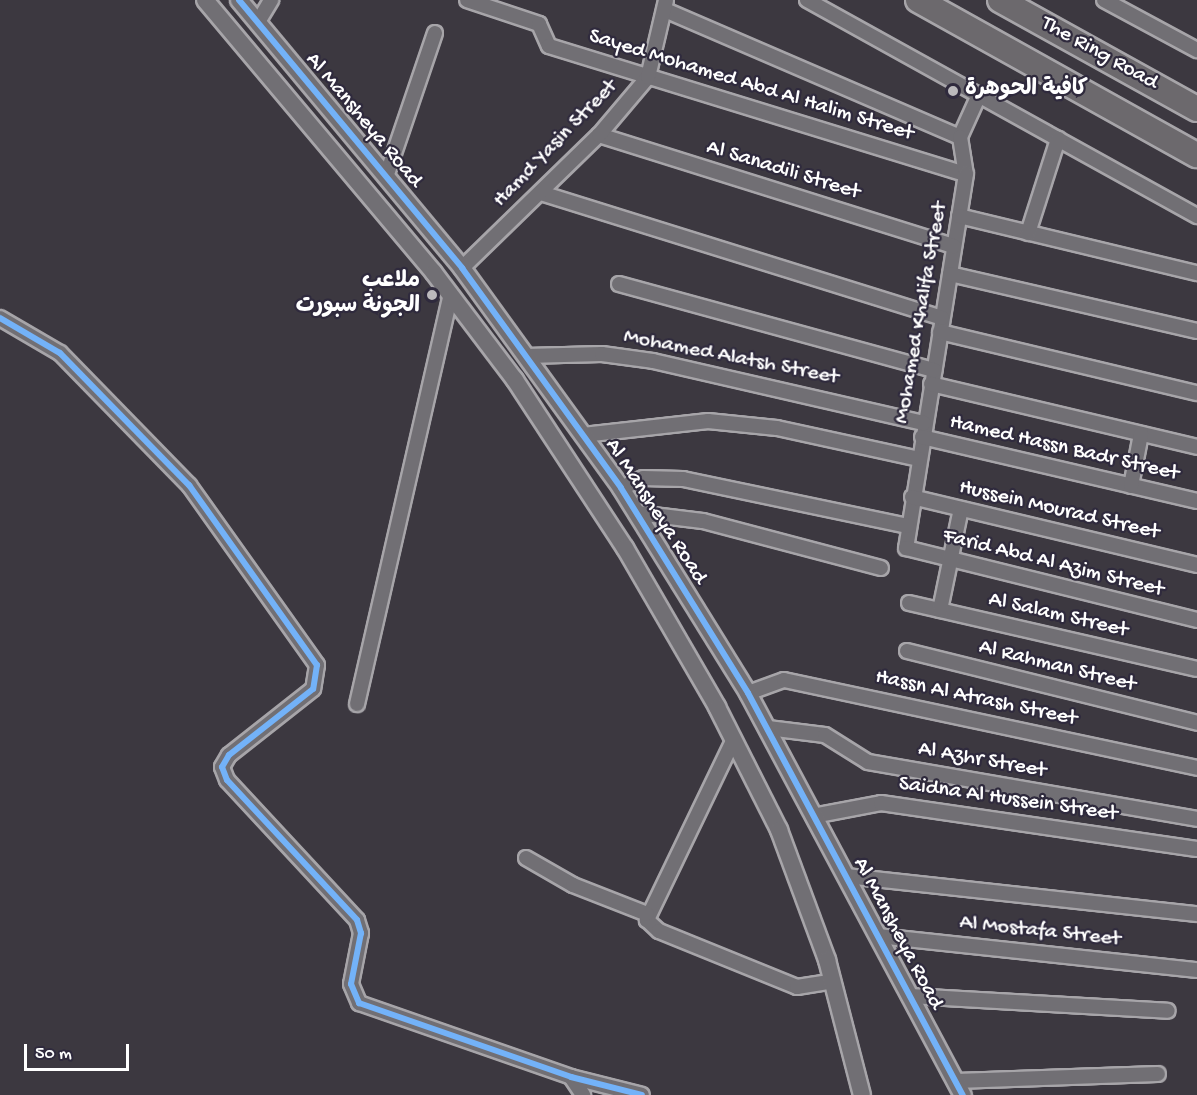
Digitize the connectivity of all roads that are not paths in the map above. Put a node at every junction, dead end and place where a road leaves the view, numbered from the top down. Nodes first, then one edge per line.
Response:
1 (205, 0) edge
2 (239, 0) edge
3 (271, 0) edge
4 (467, 0) edge
5 (807, 0) edge
6 (918, 0) edge
7 (1000, 0) edge
8 (1104, 0) edge
9 (666, 5) edge
10 (258, 22) junction
11 (435, 33) dead end
12 (1197, 51) edge
13 (648, 77) junction
14 (979, 95) junction
15 (1197, 110) edge
16 (599, 135) junction
17 (960, 137) junction
18 (1058, 139) junction
19 (1197, 155) edge
20 (966, 174) junction
21 (386, 177) junction
22 (542, 193) junction
23 (959, 216) junction
24 (1197, 216) edge
25 (1028, 233) junction
26 (954, 246) junction
27 (462, 268) junction
28 (1197, 273) edge
29 (950, 274) junction
30 (619, 284) dead end
31 (452, 295) junction
32 (0, 318) edge
33 (942, 318) junction
34 (1197, 331) edge
35 (940, 332) junction
36 (526, 356) junction
37 (933, 370) junction
38 (931, 384) junction
39 (1197, 393) edge
40 (924, 423) junction
41 (1141, 434) junction
42 (583, 435) junction
43 (922, 437) junction
44 (1197, 447) edge
45 (919, 459) junction
46 (1131, 486) junction
47 (621, 488) junction
48 (912, 497) junction
49 (1197, 501) edge
50 (961, 509) junction
51 (637, 513) junction
52 (907, 526) junction
53 (904, 542) joint
54 (950, 561) junction
55 (1197, 565) edge
56 (881, 568) dead end
57 (909, 603) dead end
58 (940, 610) junction
59 (1197, 620) edge
60 (907, 651) dead end
61 (1197, 669) edge
62 (748, 693) junction
63 (357, 704) dead end
64 (1197, 723) edge
65 (768, 728) junction
66 (733, 741) junction
67 (1197, 768) edge
68 (813, 816) junction
69 (1197, 819) edge
70 (1197, 849) edge
71 (526, 858) dead end
72 (846, 876) junction
73 (647, 914) junction
74 (1197, 914) edge
75 (878, 936) junction
76 (1197, 970) edge
77 (833, 981) junction
78 (910, 996) junction
79 (1168, 1011) dead end
80 (1158, 1074) dead end
81 (571, 1077) junction
82 (955, 1090) edge
83 (583, 1095) edge
84 (642, 1095) edge
85 (862, 1095) edge

1 - 31 street, Al Mansheya Road
2 - 10 street, Al Mansheya Road
3 - 10 street
4 - 13 street, Sayed Mohamed Abd Al Halim Street
5 - 14 street
6 - 19 highway, The Ring Road
7 - 15 highway, The Ring Road
8 - 12 street
9 - 13 street, Hamd Yasin Street
9 - 17 street
10 - 21 street, Al Mansheya Road
11 - 21 street
13 - 16 street, Hamd Yasin Street
13 - 20 street, Sayed Mohamed Abd Al Halim Street
14 - 17 street
14 - 18 street
16 - 22 street, Hamd Yasin Street
16 - 26 street, Al Sanadili Street
17 - 20 street, Mohamed Khalifa Street
18 - 24 street
18 - 25 street
20 - 23 street, Mohamed Khalifa Street
21 - 27 street, Al Mansheya Road
22 - 27 street, Hamd Yasin Street
22 - 33 street
23 - 25 street
23 - 26 street, Mohamed Khalifa Street
25 - 28 street
26 - 29 street, Mohamed Khalifa Street
27 - 36 street, Al Mansheya Road
29 - 33 street, Mohamed Khalifa Street
29 - 34 street
30 - 37 street
31 - 63 street
31 - 66 street, Al Mansheya Road
32 - 81 street
33 - 35 street, Mohamed Khalifa Street
35 - 37 street, Mohamed Khalifa Street
35 - 39 street
36 - 40 street, Mohamed Alatsh Street
36 - 42 street, Al Mansheya Road
37 - 38 street, Mohamed Khalifa Street
38 - 40 street, Mohamed Khalifa Street
38 - 41 street
40 - 43 street, Mohamed Khalifa Street
41 - 44 street
41 - 46 street
42 - 45 street
42 - 47 street, Al Mansheya Road
43 - 45 street, Mohamed Khalifa Street
43 - 46 street, Hamed Hassn Badr Street
45 - 48 street, Mohamed Khalifa Street
46 - 49 street, Hamed Hassn Badr Street
47 - 51 street, Al Mansheya Road
47 - 52 street
48 - 50 street, Hussein Mourad Street
48 - 52 street, Mohamed Khalifa Street
50 - 54 street
50 - 55 street, Hussein Mourad Street
51 - 56 street
51 - 62 street, Al Mansheya Road
52 - 53 street, Mohamed Khalifa Street
53 - 54 street, Farid Abd Al Azim Street
54 - 58 street
54 - 59 street, Farid Abd Al Azim Street
57 - 58 street, Al Salam Street
58 - 61 street, Al Salam Street
60 - 64 street, Al Rahman Street
62 - 65 street, Al Mansheya Road
62 - 67 street, Hassn Al Atrash Street
65 - 68 street, Al Mansheya Road
65 - 69 street, Al Azhr Street
66 - 73 street
66 - 77 street, Al Mansheya Road
68 - 70 street, Saidna Al Hussein Street
68 - 72 street, Al Mansheya Road
71 - 73 street
72 - 74 street
72 - 75 street, Al Mansheya Road
73 - 77 street
75 - 76 street, Al Mostafa Street
75 - 78 street, Al Mansheya Road
77 - 85 street, Al Mansheya Road
78 - 79 street
78 - 82 street, Al Mansheya Road
80 - 82 street
81 - 83 street
81 - 84 street

